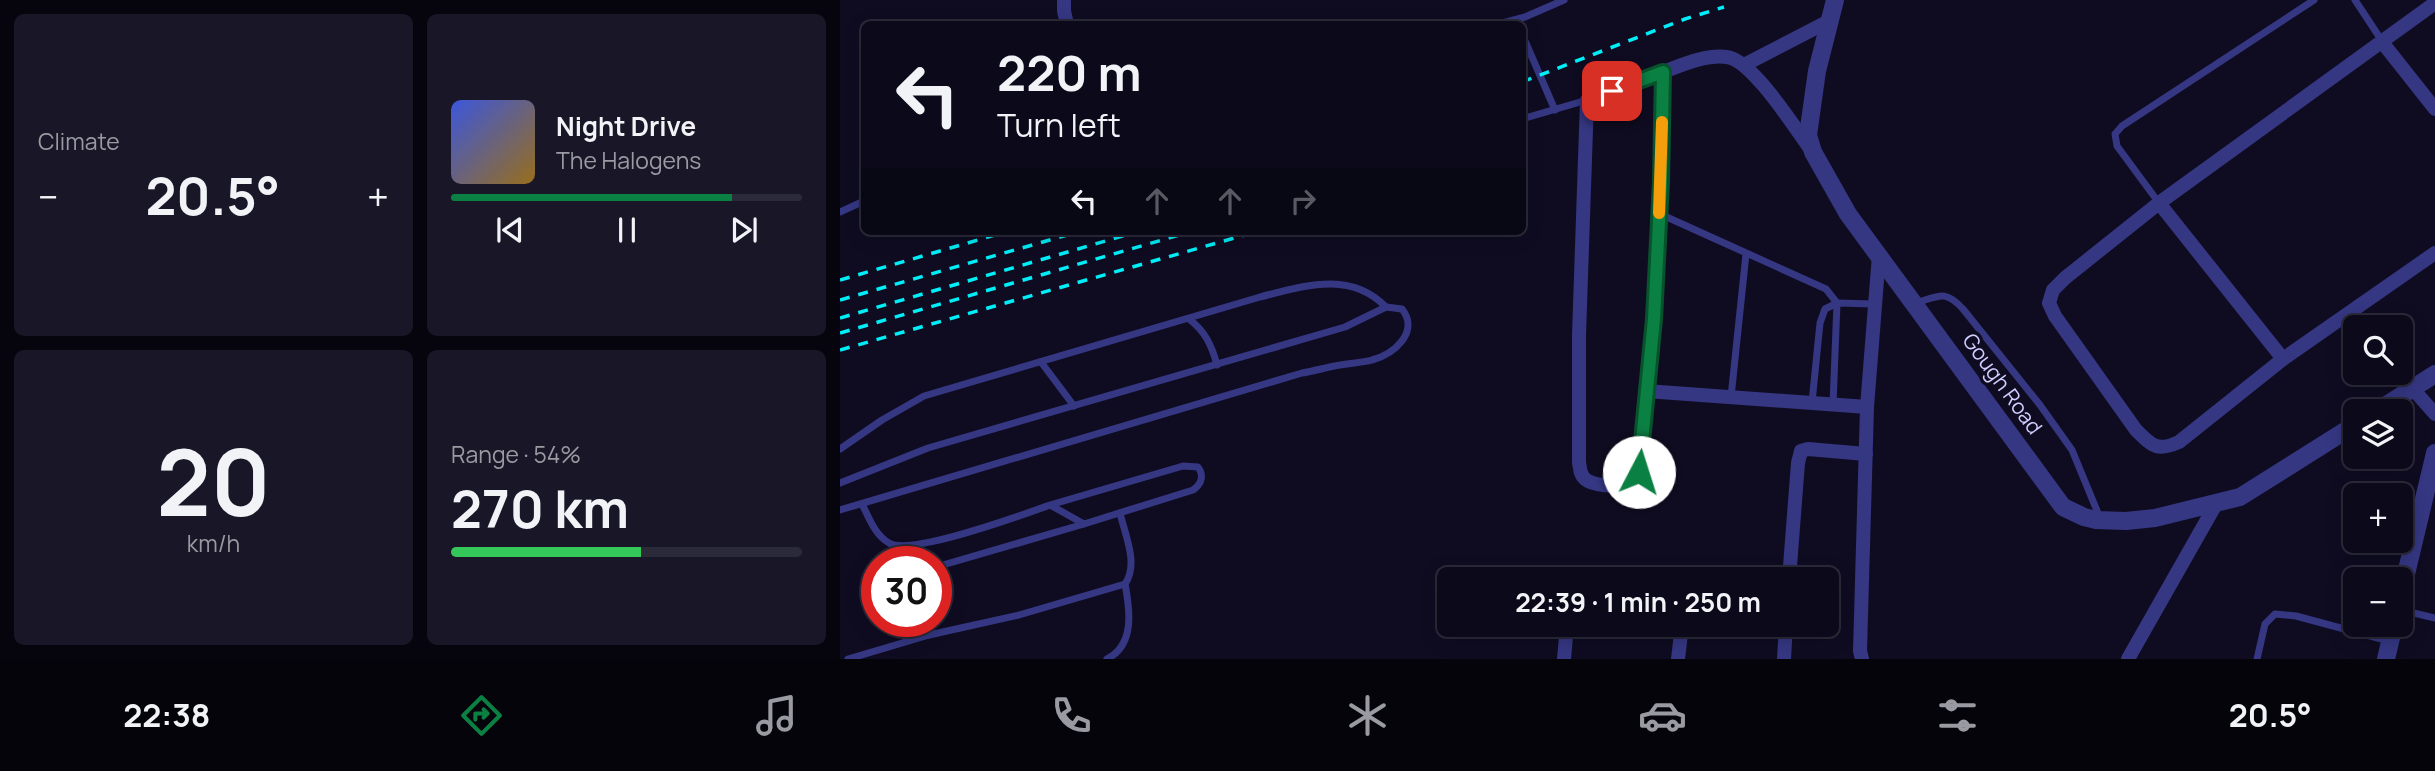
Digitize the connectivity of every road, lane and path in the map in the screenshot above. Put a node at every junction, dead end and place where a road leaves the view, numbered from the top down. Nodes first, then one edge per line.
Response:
1 (1064, 0) edge
2 (1564, 0) edge
3 (1835, 0) edge
4 (2314, 0) edge
5 (2355, 0) edge
6 (2435, 3) edge
7 (1831, 20) junction
8 (1067, 21) edge
9 (1519, 21) edge
10 (2382, 42) junction
11 (1526, 43) edge
12 (1744, 65) junction
13 (1663, 72) junction
14 (1587, 100) junction
15 (2435, 109) edge
16 (1555, 110) junction
17 (1526, 118) edge
18 (1812, 152) junction
19 (861, 202) edge
20 (2159, 204) junction
21 (840, 212) edge
22 (1659, 214) junction
23 (2435, 253) edge
24 (1746, 254) junction
25 (1879, 255) junction
26 (1837, 303) junction
27 (1915, 303) junction
28 (1874, 304) junction
29 (1386, 307) junction
30 (1189, 319) junction
31 (2283, 359) junction
32 (1041, 362) junction
33 (1217, 365) junction
34 (2435, 374) edge
35 (2413, 389) junction
36 (1646, 391) junction
37 (1731, 397) junction
38 (2397, 399) edge
39 (1812, 402) junction
40 (1833, 404) junction
41 (1074, 406) junction
42 (1867, 407) junction
43 (2435, 414) edge
44 (2343, 432) edge
45 (840, 449) edge
46 (2435, 453) edge
47 (1866, 454) junction
48 (840, 483) edge
49 (2432, 483) edge
50 (2216, 503) junction
51 (862, 504) junction
52 (1050, 505) junction
53 (840, 510) edge
54 (1120, 513) junction
55 (2101, 520) junction
56 (1084, 524) junction
57 (952, 561) edge
58 (1790, 567) edge
59 (2409, 567) edge
60 (1125, 584) junction
61 (2413, 613) edge
62 (2435, 618) edge
63 (2343, 624) edge
64 (952, 630) edge
65 (922, 637) edge
66 (1566, 637) edge
67 (1681, 637) edge
68 (1785, 637) edge
69 (2391, 637) edge
70 (848, 659) edge
71 (1107, 659) edge
72 (1564, 659) edge
73 (1678, 659) edge
74 (1784, 659) edge
75 (1862, 659) edge
76 (2128, 659) edge
77 (2257, 659) edge
78 (2386, 659) edge

1 - 8 street
2 - 9 lane
3 - 7 street, Gough Road
4 - 20 lane
5 - 10 lane
6 - 10 street
7 - 12 street
7 - 18 street, Gough Road
10 - 15 street
10 - 20 street
11 - 16 lane
12 - 13 street
12 - 18 street
13 - 14 street
13 - 22 street
14 - 16 lane
14 - 36 street
16 - 17 lane
18 - 25 street, Gough Road
19 - 21 lane
20 - 31 street
20 - 31 street
22 - 24 lane
22 - 36 street
23 - 31 street
24 - 26 lane
24 - 37 lane
25 - 27 street, Gough Road
25 - 28 street
26 - 28 lane
26 - 39 lane
26 - 40 lane
27 - 55 street, Gough Road
27 - 55 lane
28 - 42 street
29 - 30 lane
29 - 33 lane
29 - 51 lane
30 - 32 lane
30 - 33 lane
32 - 41 lane
32 - 45 lane
33 - 41 lane
34 - 35 street
35 - 38 street
35 - 43 street
36 - 37 street
37 - 39 street
39 - 40 street
40 - 42 street
41 - 48 lane
42 - 47 street
44 - 50 street, Gough Road
46 - 49 street
47 - 58 street
47 - 75 street
49 - 59 street
50 - 55 street, Gough Road
50 - 76 street
51 - 52 lane
51 - 53 lane
52 - 54 lane
52 - 56 lane
54 - 56 lane
54 - 60 lane
56 - 57 lane
60 - 64 lane
60 - 71 lane
61 - 62 lane
63 - 77 lane
65 - 70 lane
66 - 72 street
67 - 73 street
68 - 74 street
69 - 78 street

